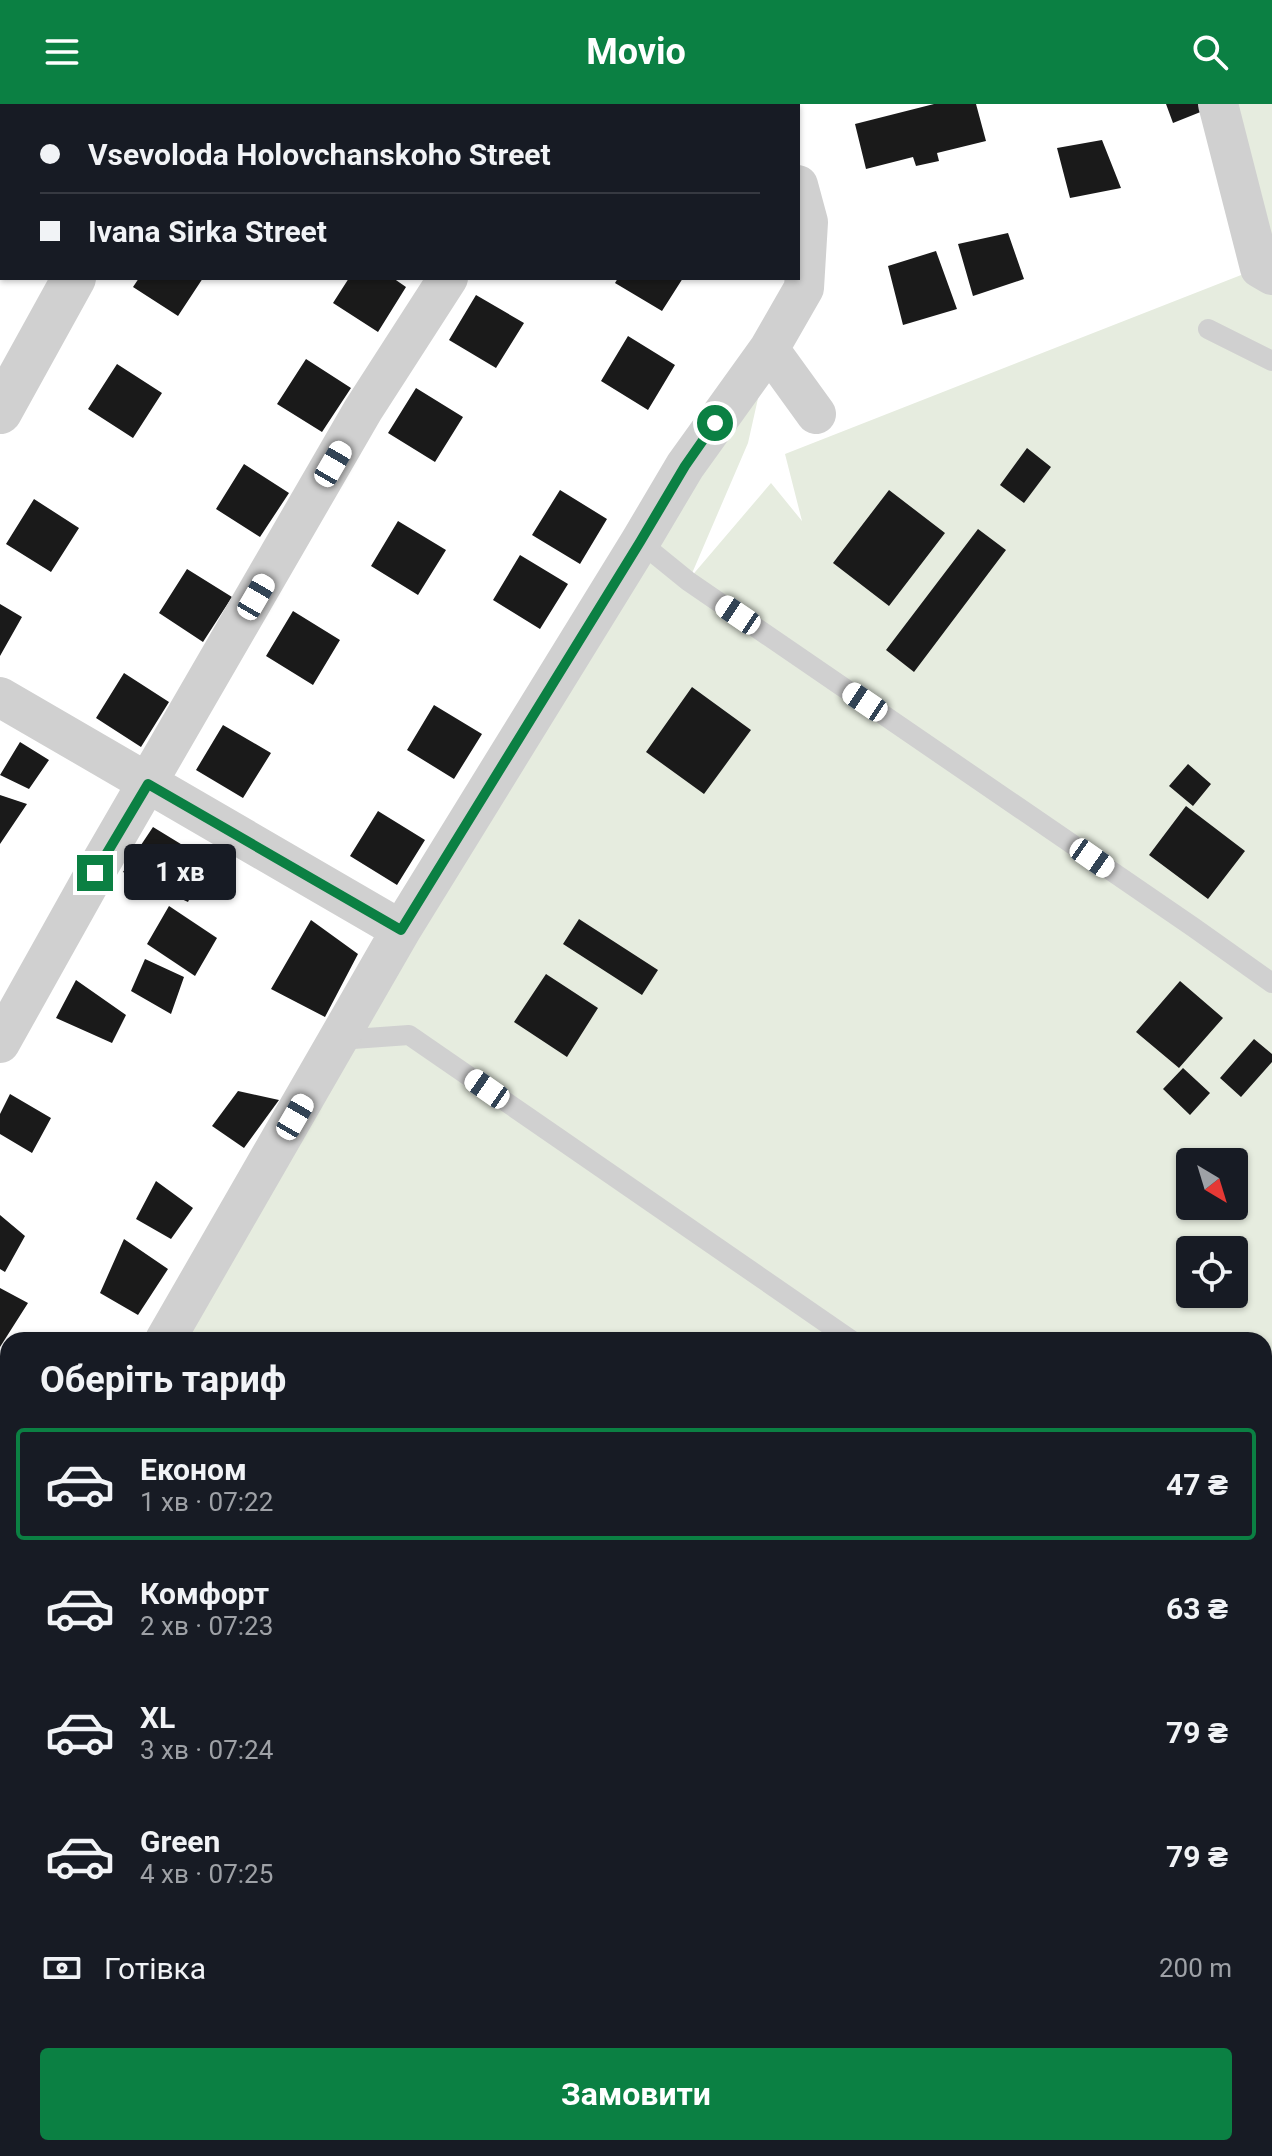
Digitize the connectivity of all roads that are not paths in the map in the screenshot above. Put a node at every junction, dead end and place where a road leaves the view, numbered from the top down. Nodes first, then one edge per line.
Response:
1 (1218, 104) edge
2 (800, 192) edge
3 (1272, 275) edge
4 (73, 280) edge
5 (447, 280) edge
6 (1208, 329) dead end
7 (769, 349) junction
8 (1272, 361) edge
9 (0, 412) edge
10 (816, 414) dead end
11 (640, 542) junction
12 (0, 697) edge
13 (148, 784) junction
14 (401, 930) junction
15 (1272, 983) edge
16 (339, 1040) junction
17 (0, 1043) edge
18 (170, 1332) edge
19 (839, 1332) edge

1 - 3 street
2 - 7 street
4 - 9 street
5 - 13 street
6 - 8 lane
7 - 10 street
7 - 11 street
11 - 14 street
11 - 15 lane
12 - 13 street
13 - 14 street
13 - 17 street
14 - 16 street
16 - 18 street
16 - 19 lane

